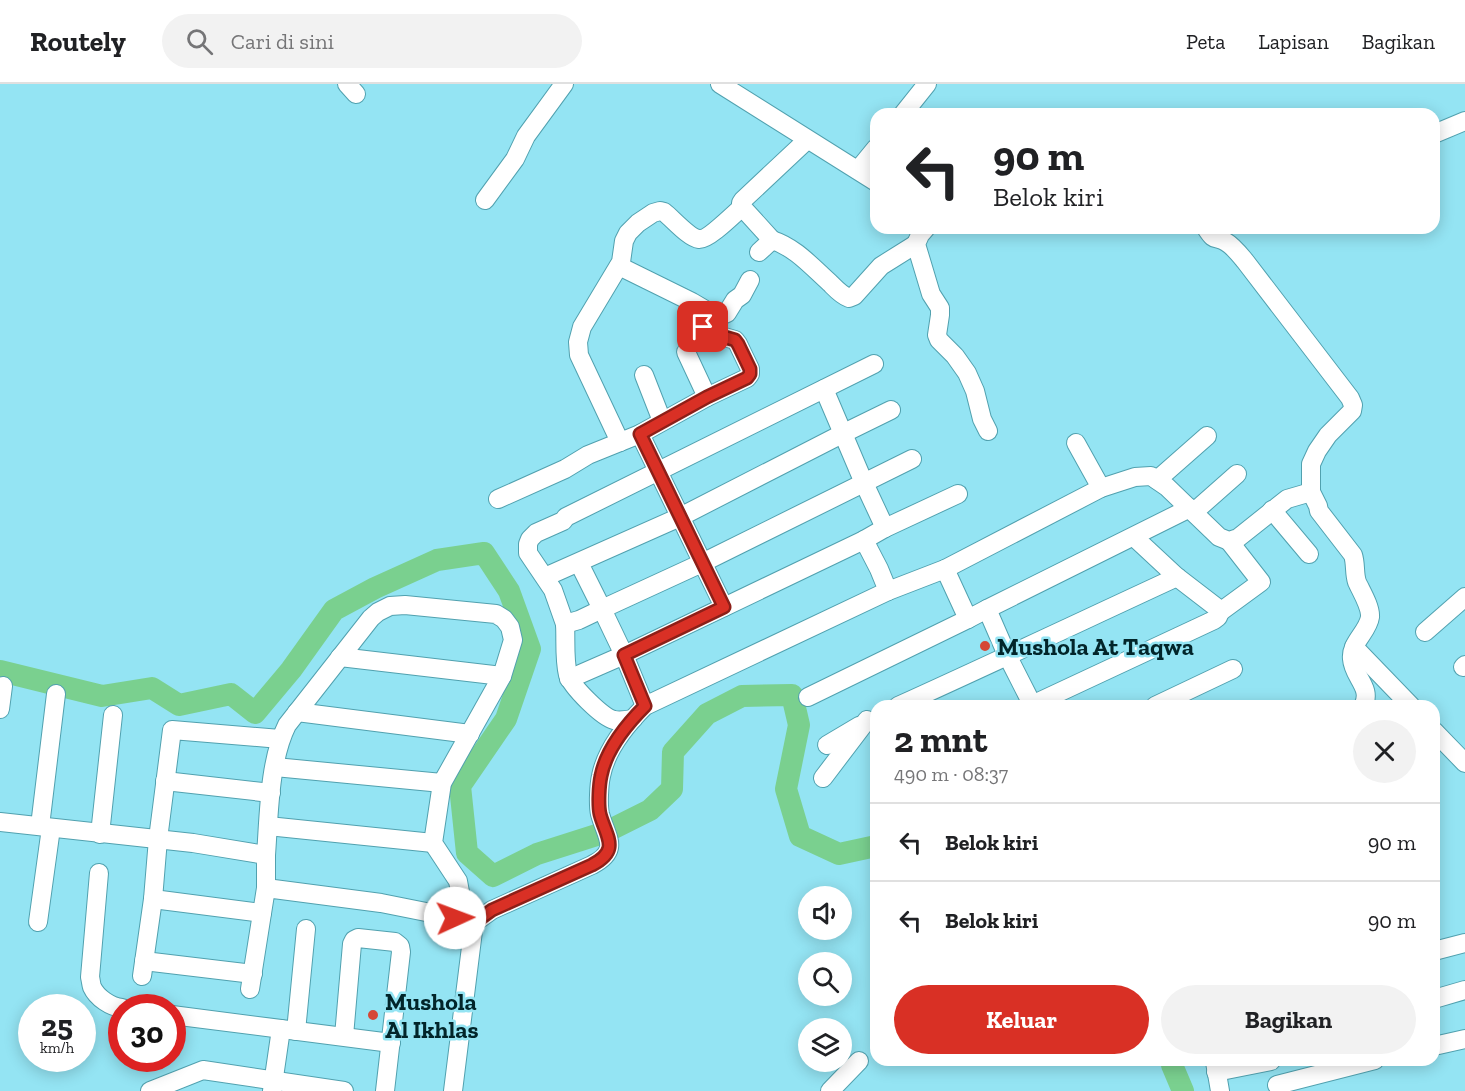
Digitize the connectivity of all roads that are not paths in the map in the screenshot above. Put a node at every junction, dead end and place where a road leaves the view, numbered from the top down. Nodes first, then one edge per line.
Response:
1 (564, 84) edge
2 (720, 84) edge
3 (927, 84) edge
4 (908, 108) edge
5 (1465, 121) edge
6 (1440, 131) edge
7 (807, 140) junction
8 (870, 155) edge
9 (858, 170) junction
10 (870, 178) edge
11 (485, 200) dead end
12 (742, 207) junction
13 (922, 234) edge
14 (1210, 234) edge
15 (916, 244) junction
16 (619, 266) junction
17 (750, 280) dead end
18 (692, 333) dead end
19 (686, 352) dead end
20 (874, 364) dead end
21 (644, 375) dead end
22 (825, 389) junction
23 (707, 397) junction
24 (891, 410) dead end
25 (662, 421) junction
26 (988, 431) dead end
27 (640, 434) junction
28 (842, 434) junction
29 (1207, 436) dead end
30 (620, 442) junction
31 (1076, 443) dead end
32 (912, 459) dead end
33 (658, 472) junction
34 (1238, 474) dead end
35 (1157, 480) junction
36 (864, 483) junction
37 (1101, 488) junction
38 (1311, 492) junction
39 (958, 494) dead end
40 (498, 499) dead end
41 (1192, 510) junction
42 (1272, 510) junction
43 (680, 517) junction
44 (885, 528) junction
45 (1134, 537) junction
46 (864, 540) junction
47 (1229, 541) junction
48 (1309, 554) dead end
49 (579, 563) junction
50 (702, 563) junction
51 (945, 569) junction
52 (545, 577) junction
53 (1177, 577) junction
54 (888, 591) junction
55 (1465, 597) edge
56 (724, 607) junction
57 (602, 609) junction
58 (987, 609) junction
59 (1220, 612) junction
60 (968, 619) junction
61 (565, 624) junction
62 (1425, 632) dead end
63 (1354, 647) junction
64 (624, 655) junction
65 (1007, 656) junction
66 (340, 657) junction
67 (1233, 669) dead end
68 (502, 676) junction
69 (569, 679) junction
70 (3, 686) dead end
71 (56, 694) dead end
72 (808, 697) dead end
73 (911, 700) edge
74 (1030, 700) edge
75 (1046, 700) edge
76 (1168, 700) edge
77 (1365, 700) edge
78 (1405, 700) edge
79 (0, 709) edge
80 (297, 712) junction
81 (639, 712) junction
82 (113, 715) dead end
83 (870, 719) edge
84 (870, 720) edge
85 (470, 734) junction
86 (1440, 737) edge
87 (280, 739) junction
88 (827, 745) dead end
89 (1465, 763) edge
90 (275, 767) junction
91 (822, 778) dead end
92 (165, 781) junction
93 (442, 783) junction
94 (271, 793) junction
95 (0, 822) edge
96 (268, 826) junction
97 (45, 827) junction
98 (100, 834) junction
99 (158, 839) junction
100 (433, 843) junction
101 (266, 855) junction
102 (99, 873) dead end
103 (266, 888) junction
104 (153, 899) junction
105 (262, 913) junction
106 (455, 918) junction
107 (480, 921) junction
108 (38, 922) dead end
109 (306, 929) dead end
110 (1465, 943) edge
111 (1440, 949) edge
112 (1465, 990) edge
113 (1440, 997) edge
114 (108, 1003) edge
115 (186, 1017) edge
116 (199, 1018) junction
117 (186, 1022) edge
118 (289, 1030) junction
119 (344, 1036) junction
120 (1465, 1039) edge
121 (391, 1043) junction
122 (1440, 1045) edge
123 (859, 1061) dead end
124 (1215, 1066) edge
125 (1271, 1066) edge
126 (1354, 1066) edge
127 (272, 1086) edge
128 (1277, 1088) edge
129 (150, 1091) edge
130 (344, 1091) edge
131 (385, 1091) edge
132 (453, 1091) edge
133 (461, 1091) edge
134 (830, 1091) edge
135 (1220, 1091) edge

1 - 11 street
2 - 7 street
3 - 4 street
5 - 6 street
7 - 9 street
7 - 12 street
8 - 9 street
9 - 10 street
12 - 15 street
12 - 16 street
13 - 15 street
14 - 38 street
15 - 26 street
16 - 17 street
16 - 30 street
18 - 23 street
19 - 23 street
20 - 22 street
21 - 25 street
22 - 28 street
22 - 33 street
23 - 25 street
24 - 28 street
25 - 27 street
27 - 30 street
27 - 33 street
28 - 36 street
28 - 43 street
29 - 35 street
30 - 40 street
31 - 37 street
32 - 36 street
33 - 43 street
33 - 52 street
34 - 41 street
35 - 37 street
35 - 41 street
36 - 44 street
36 - 50 street
37 - 51 street
38 - 42 street
38 - 63 street
39 - 44 street
41 - 45 street
41 - 47 street
42 - 47 street
42 - 48 street
43 - 49 street
43 - 50 street
44 - 46 street
45 - 53 street
45 - 58 street
46 - 54 street
46 - 56 street
47 - 59 street
49 - 52 street
49 - 57 street
50 - 56 street
50 - 57 street
51 - 54 street
51 - 60 street
52 - 61 street
53 - 59 street
53 - 65 street
54 - 81 street
55 - 62 street
56 - 64 street
57 - 61 street
57 - 64 street
58 - 60 street
58 - 65 street
59 - 75 street
60 - 72 street
61 - 69 street
63 - 77 street
63 - 78 street
64 - 69 street
64 - 81 street
65 - 73 street
65 - 74 street
66 - 68 street
66 - 68 street
66 - 80 street
67 - 76 street
68 - 85 street
69 - 81 street
70 - 79 street
71 - 97 street
80 - 85 street
80 - 87 street
81 - 107 street
82 - 98 street
83 - 88 street
84 - 91 street
85 - 93 street
86 - 89 street
87 - 90 street
87 - 92 street
90 - 93 street
90 - 94 street
92 - 94 street
92 - 99 street
93 - 100 street
94 - 96 street
95 - 97 street
96 - 100 street
96 - 101 street
97 - 98 street
97 - 108 street
98 - 99 street
99 - 101 street
99 - 104 street
100 - 106 street
101 - 103 street
102 - 114 street
103 - 105 street
103 - 106 street
104 - 105 street
104 - 105 street
106 - 107 street
107 - 132 street
107 - 133 street
109 - 118 street
110 - 111 street
112 - 113 street
115 - 116 street
116 - 117 street
116 - 118 street
118 - 119 street
118 - 127 street
119 - 121 street
119 - 121 street
120 - 122 street
121 - 131 street
123 - 134 street
124 - 135 street
125 - 128 street
126 - 128 street
127 - 129 street
127 - 130 street

